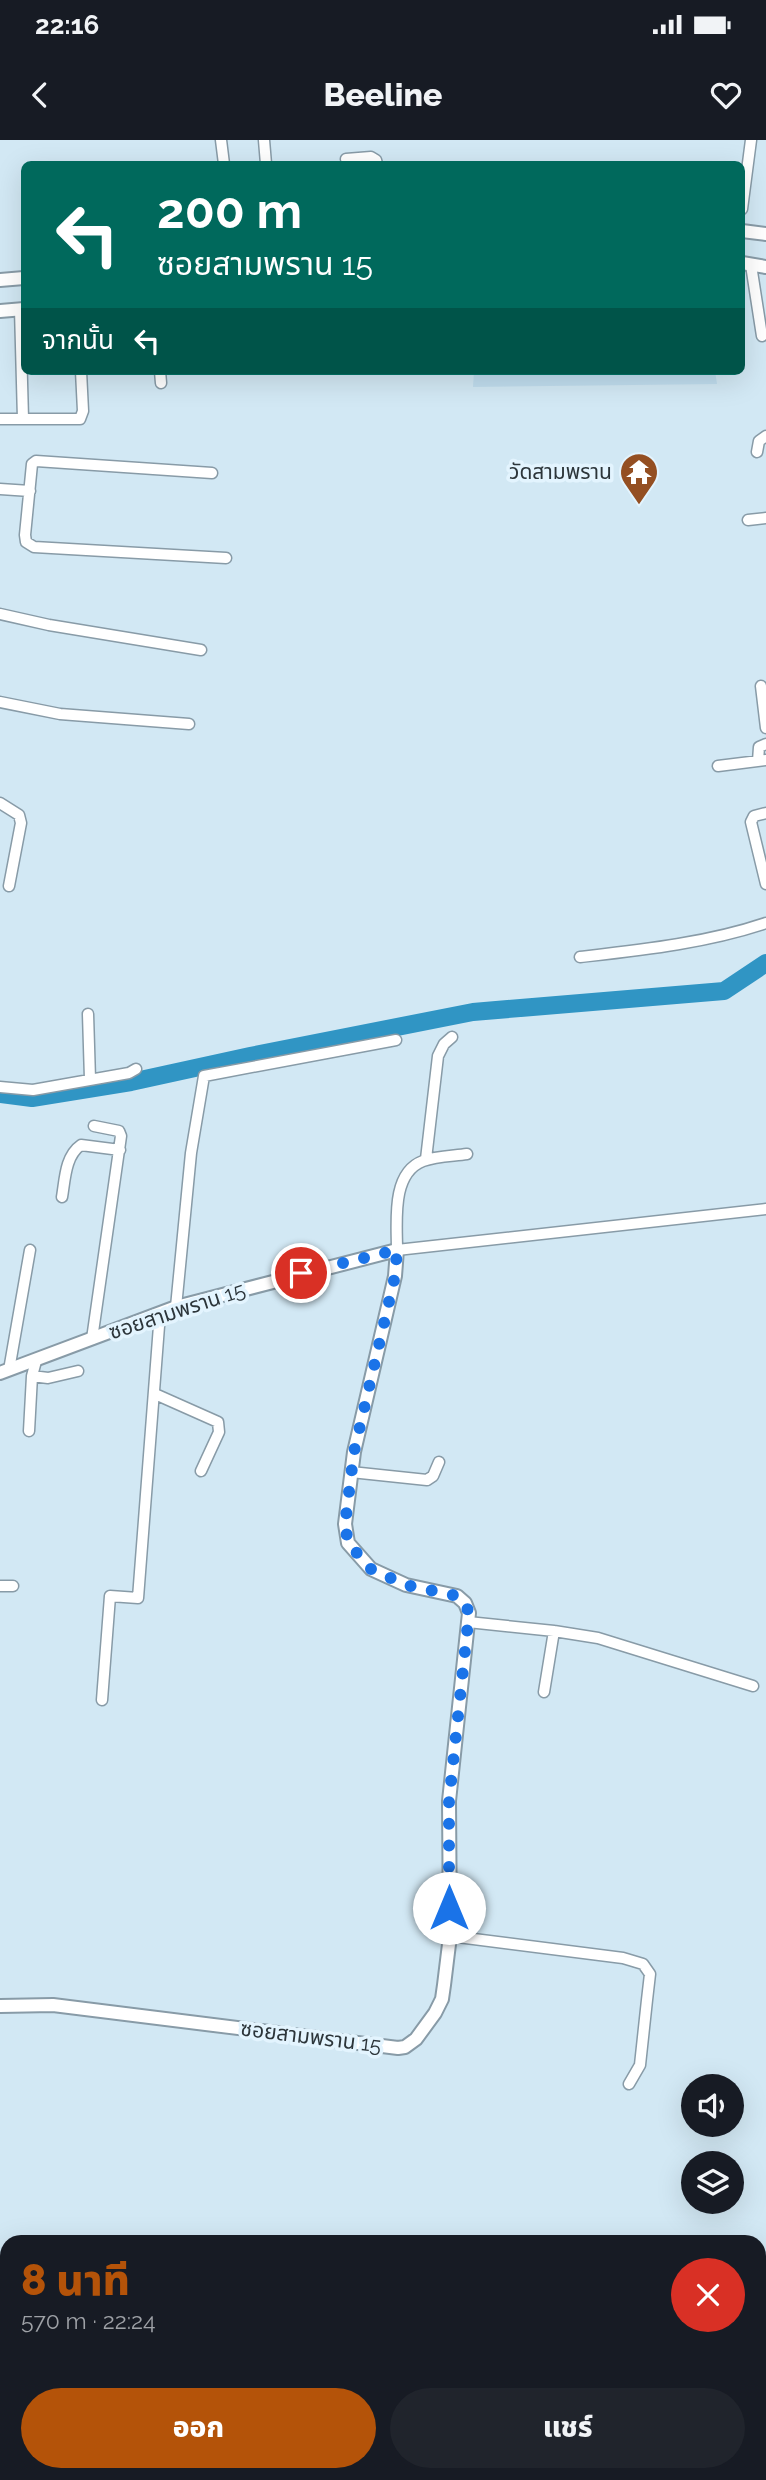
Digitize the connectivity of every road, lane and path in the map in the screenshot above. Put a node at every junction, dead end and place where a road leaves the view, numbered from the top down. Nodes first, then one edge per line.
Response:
1 (221, 140) edge
2 (264, 140) edge
3 (751, 140) edge
4 (346, 159) dead end
5 (224, 161) edge
6 (266, 161) edge
7 (376, 161) edge
8 (745, 186) edge
9 (745, 231) edge
10 (766, 234) edge
11 (747, 264) edge
12 (766, 267) edge
13 (21, 278) edge
14 (0, 280) edge
15 (21, 309) edge
16 (0, 311) edge
17 (762, 336) dead end
18 (23, 375) edge
19 (81, 375) edge
20 (160, 375) edge
21 (161, 383) dead end
22 (0, 419) edge
23 (23, 419) junction
24 (766, 436) edge
25 (757, 452) dead end
26 (212, 473) dead end
27 (0, 489) edge
28 (30, 491) junction
29 (766, 518) edge
30 (748, 520) dead end
31 (226, 558) dead end
32 (0, 614) edge
33 (201, 650) dead end
34 (761, 686) dead end
35 (0, 702) edge
36 (188, 724) dead end
37 (766, 728) edge
38 (766, 744) edge
39 (762, 761) edge
40 (718, 766) dead end
41 (0, 803) edge
42 (766, 813) edge
43 (766, 884) edge
44 (9, 887) dead end
45 (766, 923) edge
46 (580, 957) dead end
47 (88, 1014) dead end
48 (452, 1037) dead end
49 (396, 1040) dead end
50 (136, 1069) dead end
51 (90, 1079) junction
52 (0, 1087) edge
53 (93, 1126) dead end
54 (120, 1150) junction
55 (467, 1154) dead end
56 (426, 1160) junction
57 (62, 1197) dead end
58 (766, 1209) edge
59 (30, 1250) dead end
60 (397, 1250) junction
61 (176, 1307) junction
62 (160, 1313) junction
63 (92, 1339) junction
64 (36, 1361) junction
65 (78, 1371) dead end
66 (5, 1372) edge
67 (32, 1376) junction
68 (155, 1394) junction
69 (29, 1431) dead end
70 (439, 1462) dead end
71 (201, 1471) dead end
72 (351, 1472) junction
73 (0, 1586) edge
74 (13, 1586) dead end
75 (468, 1622) junction
76 (554, 1631) junction
77 (753, 1686) dead end
78 (544, 1692) dead end
79 (102, 1700) dead end
80 (450, 1936) junction
81 (0, 2006) edge
82 (629, 2084) dead end

1 - 5 street
2 - 6 street
3 - 8 street
4 - 7 street
9 - 10 street
11 - 12 street
11 - 17 street
13 - 14 street
15 - 16 street
18 - 23 street
19 - 23 street
20 - 21 street
22 - 23 street
24 - 25 street
26 - 28 street
27 - 28 street
28 - 31 street
29 - 30 street
32 - 33 street
34 - 37 street
35 - 36 street
38 - 39 street
39 - 40 street
41 - 44 street
42 - 43 street
45 - 46 street
47 - 51 street
48 - 56 street
49 - 61 street
50 - 51 street
51 - 52 street
53 - 54 street
54 - 57 street
54 - 63 street
55 - 56 street
56 - 60 street
58 - 60 street
59 - 66 street
60 - 61 street, ซอยสามพราน 15
60 - 72 street
61 - 62 street, ซอยสามพราน 15
62 - 63 street, ซอยสามพราน 15
62 - 68 street
63 - 64 street, ซอยสามพราน 15
64 - 66 street, ซอยสามพราน 15
64 - 67 street
65 - 67 street
67 - 69 street
68 - 71 street
68 - 79 street
70 - 72 street
72 - 75 street
73 - 74 street
75 - 76 street
75 - 80 street, ซอยสามพราน 15
76 - 77 street
76 - 78 street
80 - 81 street, ซอยสามพราน 15
80 - 82 street

